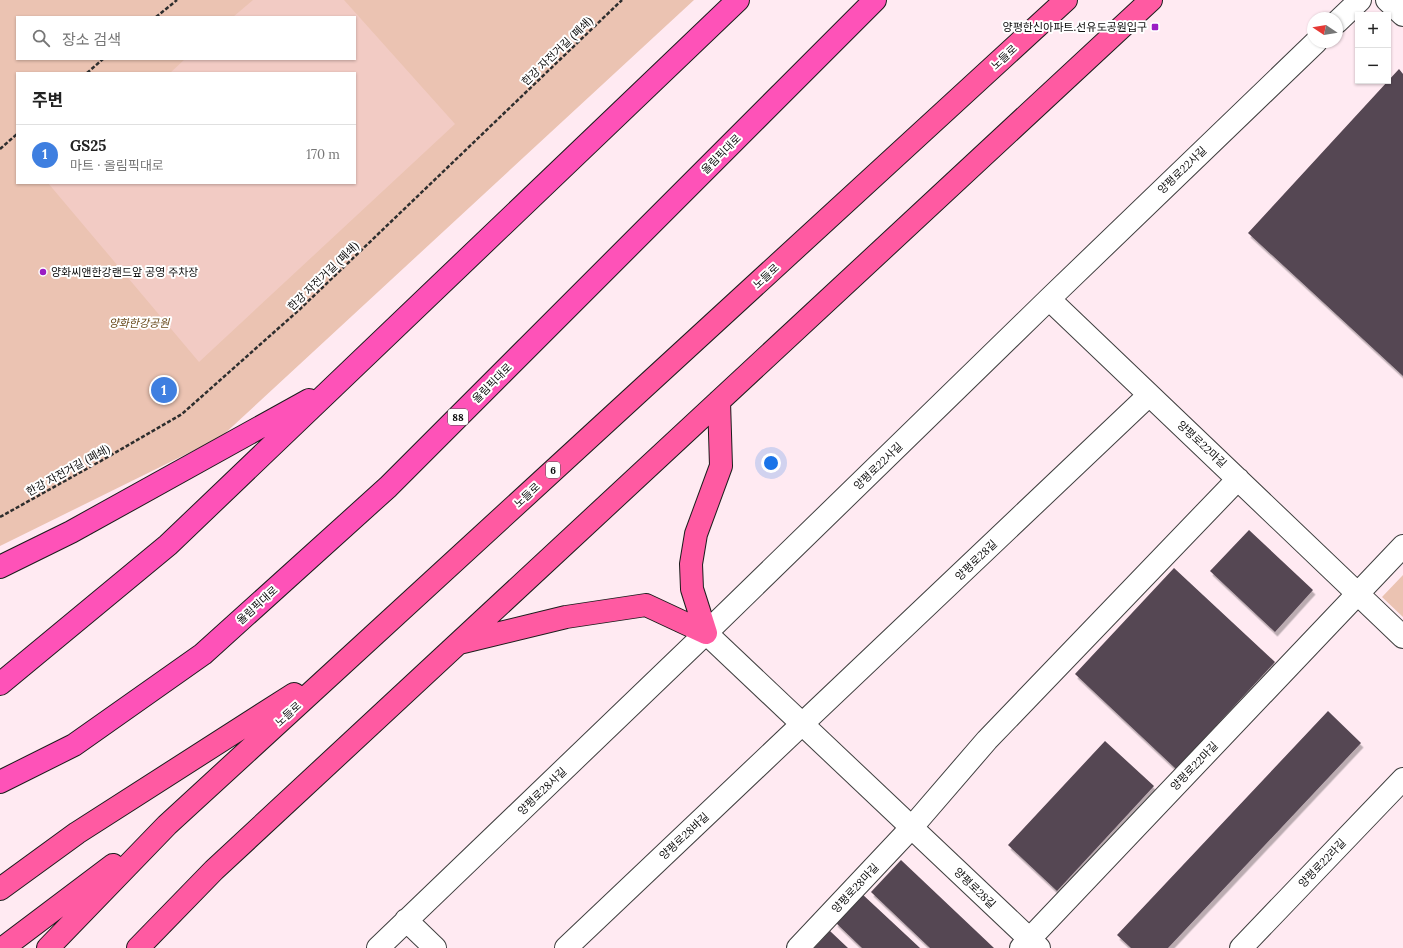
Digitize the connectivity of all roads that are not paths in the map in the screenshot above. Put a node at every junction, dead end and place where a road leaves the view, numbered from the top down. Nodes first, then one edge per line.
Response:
1 (738, 0) edge
2 (875, 0) edge
3 (1066, 0) edge
4 (1151, 0) edge
5 (1360, 0) edge
6 (1387, 0) edge
7 (1403, 15) edge
8 (1343, 16) edge
9 (1310, 48) edge
10 (1049, 299) junction
11 (335, 386) junction
12 (1149, 395) junction
13 (719, 401) junction
14 (1238, 479) junction
15 (1403, 546) edge
16 (0, 568) edge
17 (1358, 594) junction
18 (706, 633) junction
19 (1403, 637) edge
20 (458, 644) junction
21 (344, 663) junction
22 (0, 684) edge
23 (803, 724) junction
24 (74, 745) junction
25 (1403, 779) edge
26 (0, 782) edge
27 (0, 799) edge
28 (167, 825) junction
29 (912, 827) junction
30 (0, 889) edge
31 (406, 920) junction
32 (1030, 945) edge
33 (3, 948) edge
34 (48, 948) edge
35 (138, 948) edge
36 (378, 948) edge
37 (435, 948) edge
38 (566, 948) edge
39 (798, 948) edge
40 (1241, 948) edge

1 - 11 highway
2 - 24 highway, 올림픽대로 / 88
3 - 21 main road, 노들로 / 6
4 - 13 main road
5 - 8 street
6 - 7 street
9 - 10 street, 양평로22사길
10 - 12 street
10 - 18 street, 양평로22사길
11 - 16 highway
11 - 22 highway
12 - 14 street, 양평로22마길
12 - 23 street, 양평로28길
13 - 18 main road
13 - 20 main road
14 - 17 street, 양평로22마길
14 - 29 street
15 - 17 street, 양평로22마길
17 - 19 street
17 - 32 street, 양평로22마길
18 - 20 main road
18 - 23 street, 양평로28길
18 - 31 street, 양평로28사길
20 - 35 main road
21 - 28 main road, 노들로 / 6
21 - 30 main road
23 - 29 street, 양평로28길
23 - 38 street, 양평로28바길
24 - 26 highway, 올림픽대로 / 88
24 - 27 highway
25 - 40 street, 양평로22라길
28 - 33 main road
28 - 34 main road, 노들로 / 6
29 - 32 street, 양평로28길
29 - 39 street, 양평로28마길
31 - 36 street, 양평로28사길
31 - 37 street

